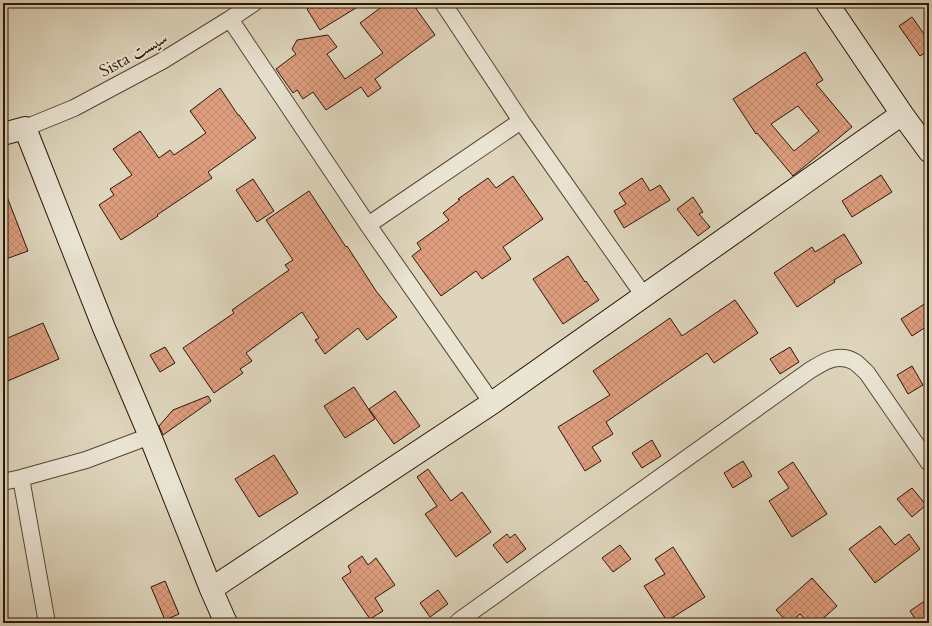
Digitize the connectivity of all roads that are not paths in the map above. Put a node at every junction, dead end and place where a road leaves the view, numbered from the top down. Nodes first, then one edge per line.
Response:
1 (254, 3) edge
2 (443, 3) edge
3 (827, 3) edge
4 (230, 19) junction
5 (902, 114) junction
6 (521, 121) junction
7 (25, 128) junction
8 (3, 134) edge
9 (929, 150) edge
10 (368, 225) junction
11 (644, 296) junction
12 (492, 403) junction
13 (150, 436) junction
14 (929, 463) edge
15 (21, 478) junction
16 (3, 482) edge
17 (211, 589) junction
18 (48, 623) edge
19 (226, 623) edge
20 (457, 623) edge

1 - 4 street, Sista سيست
2 - 6 street
3 - 5 main road
4 - 7 street, Sista سيست
4 - 10 street
5 - 9 main road
5 - 11 main road
6 - 10 street
6 - 11 street
7 - 8 main road
7 - 13 main road
10 - 12 street
11 - 12 main road
12 - 17 main road
13 - 15 street
13 - 17 main road
14 - 20 street
15 - 16 street
15 - 18 street
17 - 19 main road

